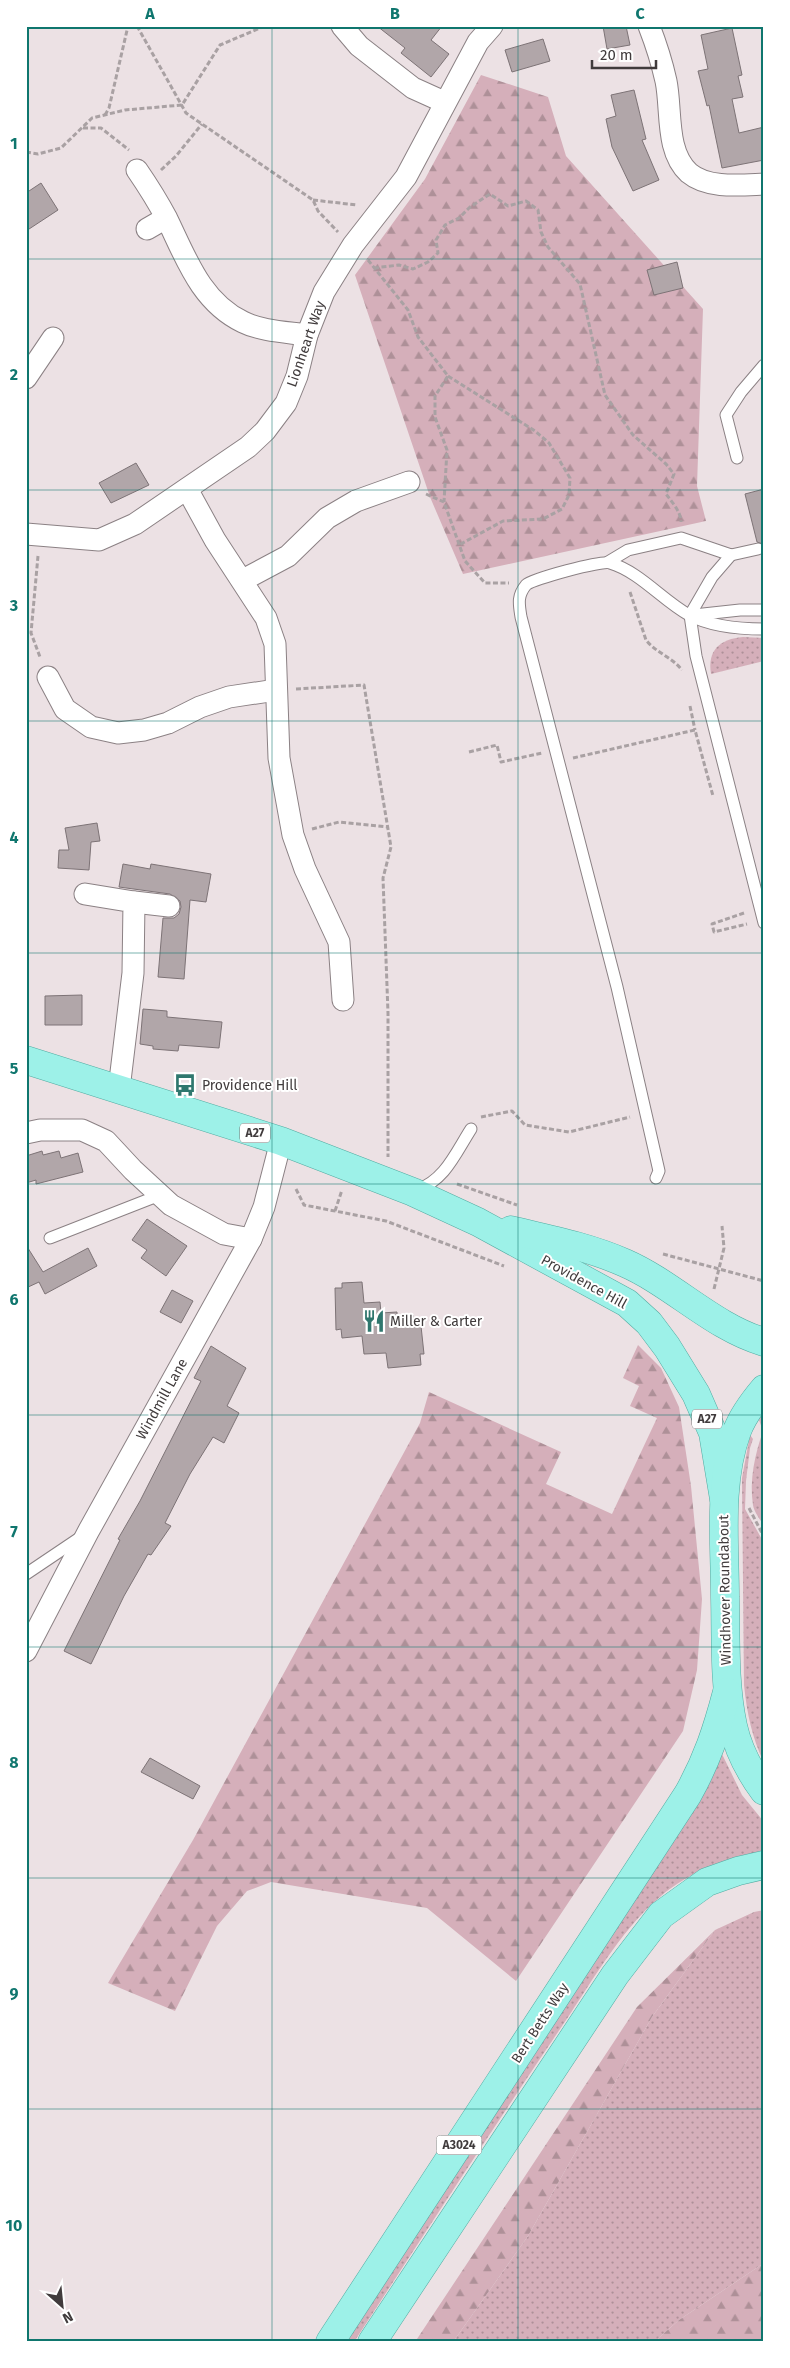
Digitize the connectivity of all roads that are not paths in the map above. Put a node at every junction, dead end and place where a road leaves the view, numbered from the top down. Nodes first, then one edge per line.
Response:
1 (342, 26) edge
2 (492, 26) edge
3 (649, 26) edge
4 (444, 102) junction
5 (138, 168) road end
6 (764, 184) edge
7 (166, 218) junction
8 (147, 229) dead end
9 (307, 335) junction
10 (53, 338) dead end
11 (764, 365) edge
12 (26, 378) edge
13 (738, 458) dead end
14 (409, 482) road end
15 (187, 489) junction
16 (33, 536) edge
17 (758, 549) dead end
18 (731, 555) junction
19 (608, 562) junction
20 (243, 580) junction
21 (764, 610) edge
22 (690, 615) junction
23 (764, 629) edge
24 (48, 677) road end
25 (276, 690) junction
26 (85, 894) dead end
27 (134, 902) junction
28 (169, 906) dead end
29 (764, 923) edge
30 (343, 1000) dead end
31 (26, 1060) edge
32 (119, 1089) junction
33 (472, 1124) road end
34 (26, 1133) edge
35 (281, 1141) junction
36 (656, 1178) dead end
37 (413, 1192) junction
38 (160, 1195) junction
39 (478, 1222) junction
40 (50, 1238) dead end
41 (251, 1239) junction
42 (764, 1342) edge
43 (764, 1389) edge
44 (736, 1498) junction
45 (88, 1532) junction
46 (26, 1574) edge
47 (26, 1651) edge
48 (727, 1692) junction
49 (764, 1791) edge
50 (764, 1866) edge
51 (330, 2342) edge
52 (372, 2342) edge

1 - 4 street
2 - 4 street, Lionheart Way
3 - 6 street
4 - 9 street, Lionheart Way
5 - 7 street
7 - 8 street
7 - 9 street
9 - 15 street, Lionheart Way
10 - 12 street
11 - 13 lane
14 - 20 street
15 - 16 street, Lionheart Way
15 - 20 street
17 - 18 lane
18 - 19 lane
18 - 22 lane
19 - 22 lane
19 - 36 lane
20 - 25 street
21 - 22 lane
22 - 23 lane
22 - 29 lane
24 - 25 street
25 - 30 street
26 - 27 street
27 - 28 street
27 - 32 street
31 - 32 main road, Providence Hill / A27
32 - 35 main road, Providence Hill / A27
33 - 37 lane
34 - 38 street
35 - 37 main road, Providence Hill / A27
35 - 41 street, Windmill Lane
37 - 39 main road, Providence Hill / A27
38 - 40 lane
38 - 41 street
39 - 42 main road, Providence Hill / A27
39 - 44 main road, Providence Hill / A27
41 - 45 street, Windmill Lane
43 - 44 main road, Windhover Roundabout
44 - 48 main road, Windhover Roundabout
45 - 46 lane
45 - 47 street, Windmill Lane
48 - 49 main road, Windhover Roundabout
48 - 51 main road, Bert Betts Way / A3024
50 - 52 main road, A3024

